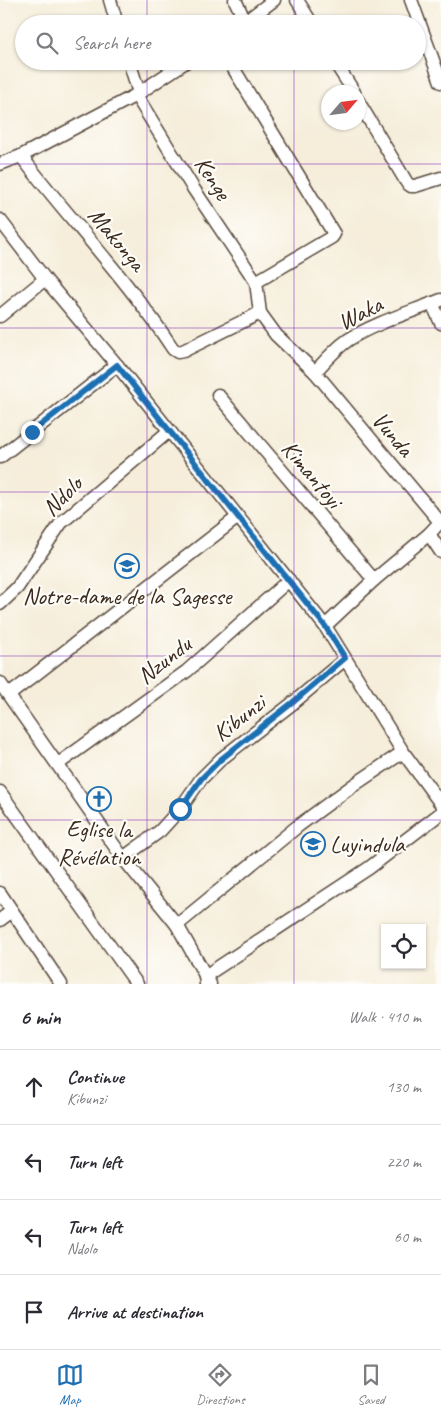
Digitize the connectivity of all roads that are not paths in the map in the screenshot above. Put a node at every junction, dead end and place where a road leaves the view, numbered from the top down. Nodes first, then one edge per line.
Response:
1 (110, 0) edge
2 (235, 0) edge
3 (274, 0) edge
4 (297, 0) edge
5 (411, 0) edge
6 (115, 15) edge
7 (240, 15) edge
8 (253, 15) edge
9 (306, 15) edge
10 (417, 15) edge
11 (426, 39) edge
12 (131, 70) edge
13 (174, 70) edge
14 (235, 70) edge
15 (340, 70) edge
16 (440, 76) edge
17 (349, 85) edge
18 (138, 94) junction
19 (366, 114) edge
20 (21, 156) junction
21 (0, 164) edge
22 (441, 178) edge
23 (0, 220) edge
24 (45, 279) junction
25 (256, 282) junction
26 (437, 302) edge
27 (260, 313) junction
28 (0, 316) edge
29 (441, 323) edge
30 (117, 365) junction
31 (315, 372) junction
32 (218, 395) dead end
33 (169, 431) junction
34 (0, 458) edge
35 (238, 517) junction
36 (440, 522) edge
37 (429, 534) junction
38 (441, 552) edge
39 (289, 580) junction
40 (374, 580) junction
41 (0, 604) edge
42 (325, 626) junction
43 (345, 658) junction
44 (0, 683) edge
45 (9, 695) junction
46 (403, 752) junction
47 (58, 764) junction
48 (2, 798) edge
49 (441, 804) edge
50 (441, 813) edge
51 (123, 858) junction
52 (0, 893) edge
53 (12, 911) junction
54 (0, 920) edge
55 (176, 925) junction
56 (207, 981) edge
57 (61, 984) edge
58 (137, 984) edge

1 - 6 street
2 - 7 street
3 - 8 street
4 - 9 street
5 - 10 street
11 - 16 street
12 - 18 street, Kenge
13 - 18 street
14 - 25 street
15 - 17 street
18 - 20 street
18 - 25 street, Kenge
19 - 22 street
20 - 21 street
20 - 27 street, Makonga
23 - 24 street
24 - 28 street
24 - 30 street
25 - 27 street
26 - 29 street, Waka
26 - 31 street, Waka
27 - 31 street, Vunda
30 - 33 street
30 - 34 street
31 - 36 street, Vunda
32 - 40 street, Kimantoyi
33 - 35 street
33 - 41 street, Ndolo
35 - 39 street
35 - 45 street
36 - 37 street
37 - 38 street
37 - 40 street
39 - 42 street
39 - 47 street, Nzundu
40 - 42 street
42 - 43 street
43 - 46 street
43 - 51 street, Kibunzi
44 - 45 street
45 - 47 street
46 - 49 street
46 - 55 street
47 - 51 street
48 - 58 street
50 - 56 street
51 - 55 street
52 - 53 street
53 - 54 street
53 - 57 street
55 - 56 street

